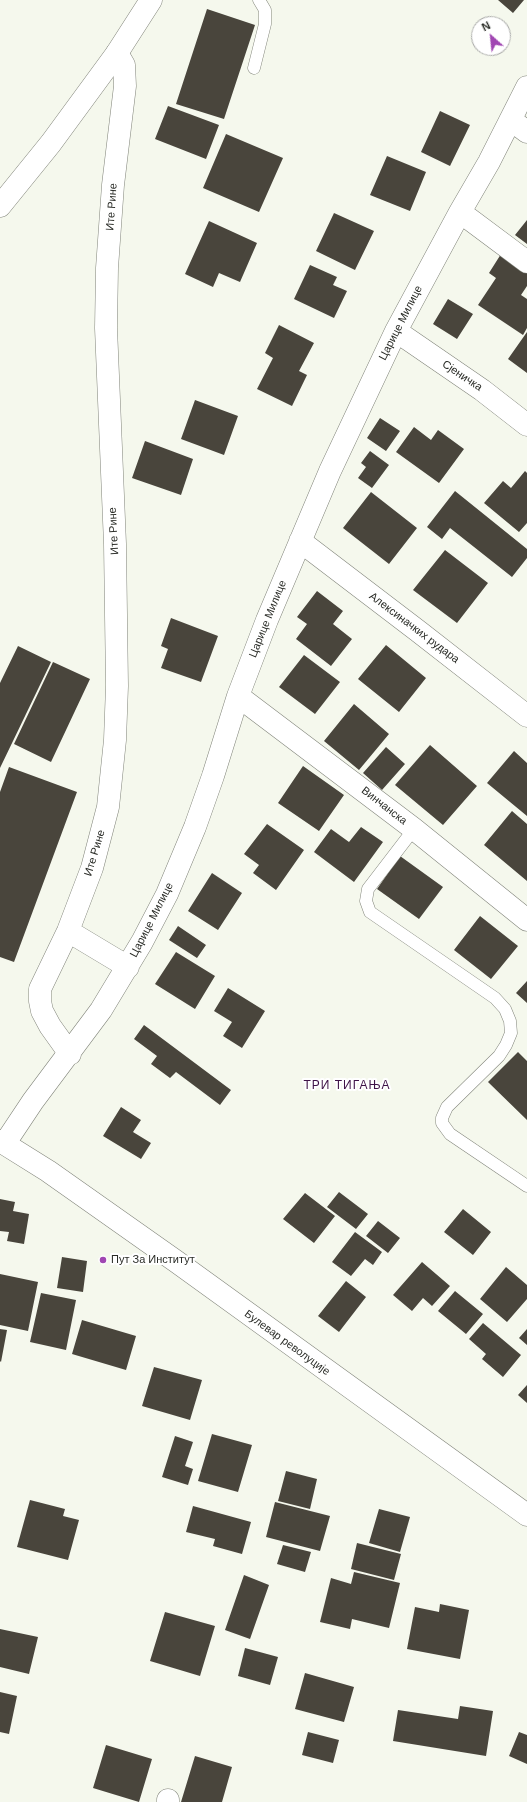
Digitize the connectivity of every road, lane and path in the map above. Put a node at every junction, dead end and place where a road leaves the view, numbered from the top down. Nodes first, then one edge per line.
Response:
1 (151, 0) edge
2 (259, 0) edge
3 (117, 53) junction
4 (254, 68) dead end
5 (527, 88) edge
6 (519, 126) edge
7 (0, 206) edge
8 (460, 212) junction
9 (527, 262) edge
10 (396, 331) junction
11 (527, 425) edge
12 (300, 541) junction
13 (238, 696) junction
14 (527, 716) edge
15 (414, 829) junction
16 (527, 920) edge
17 (68, 931) junction
18 (128, 967) junction
19 (70, 1054) junction
20 (2, 1142) edge
21 (527, 1186) edge
22 (527, 1515) edge

1 - 3 street
2 - 4 lane
3 - 7 street
3 - 17 street, Ите Рине
5 - 6 street, Царице Милице
6 - 8 street, Царице Милице
8 - 9 street
8 - 10 street, Царице Милице
10 - 11 street, Сјеничка
10 - 12 street, Царице Милице
12 - 13 street, Царице Милице
12 - 14 street, Алексиначких рудара
13 - 15 street, Винчанска
13 - 18 street, Царице Милице
15 - 16 street, Винчанска
15 - 21 lane
17 - 18 street
17 - 19 street, Ите Рине
18 - 19 street, Царице Милице
19 - 20 street, Царице Милице
20 - 22 street, Булевар револуције

